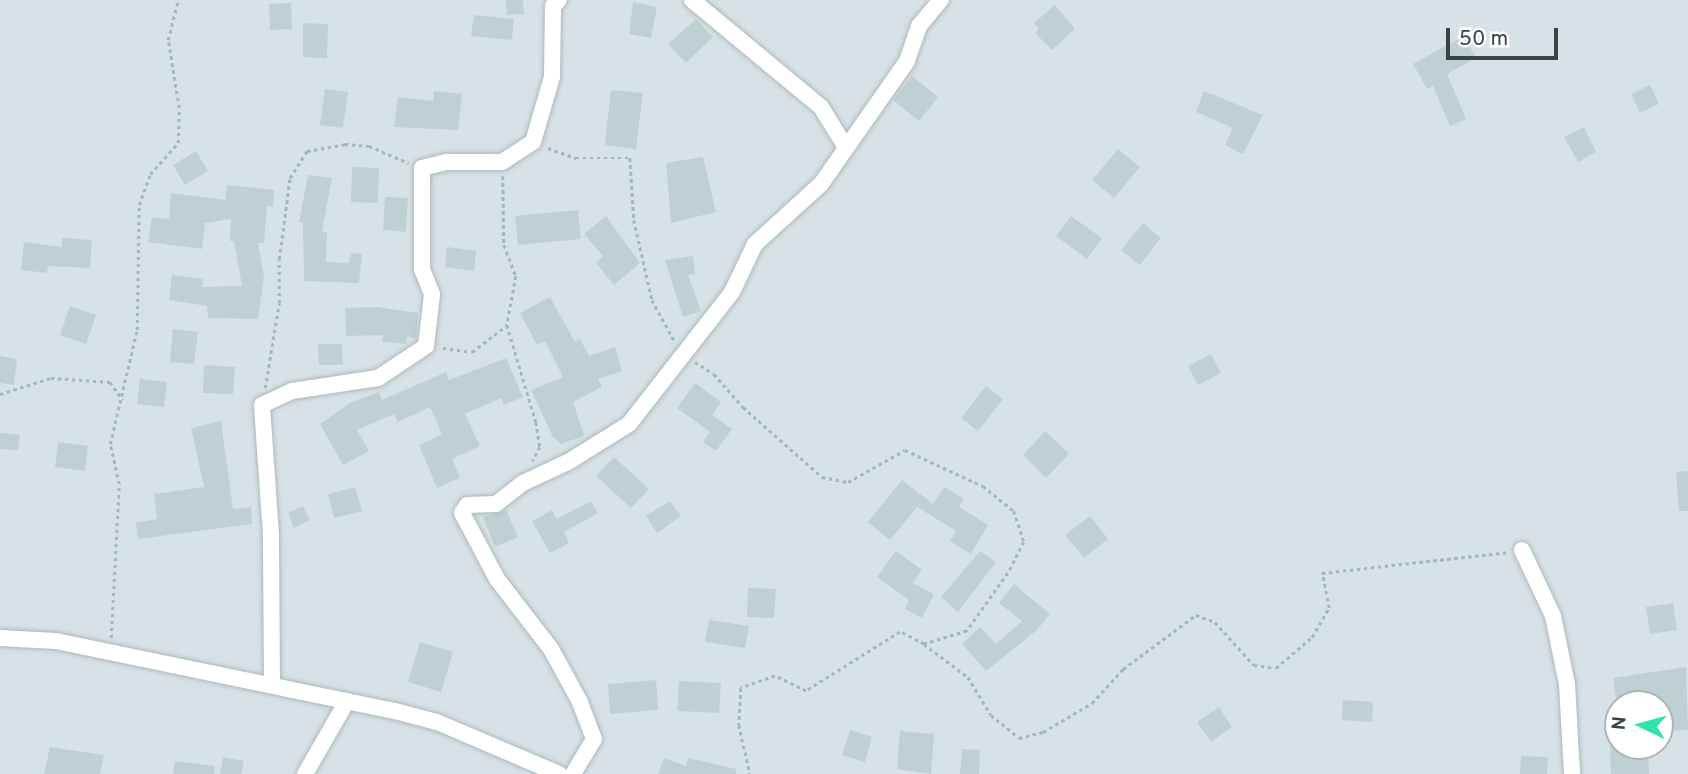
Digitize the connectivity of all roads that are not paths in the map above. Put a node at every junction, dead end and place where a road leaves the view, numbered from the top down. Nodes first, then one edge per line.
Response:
1 (559, 0) edge
2 (692, 0) edge
3 (942, 0) edge
4 (845, 146) junction
5 (1522, 550) road end
6 (0, 638) edge
7 (272, 685) junction
8 (347, 701) junction
9 (305, 774) edge
10 (559, 774) edge
11 (573, 774) edge
12 (1572, 774) edge

1 - 7 street
2 - 4 street
3 - 4 street
4 - 11 street
5 - 12 street
6 - 7 street
7 - 8 street
8 - 9 street
8 - 10 street

